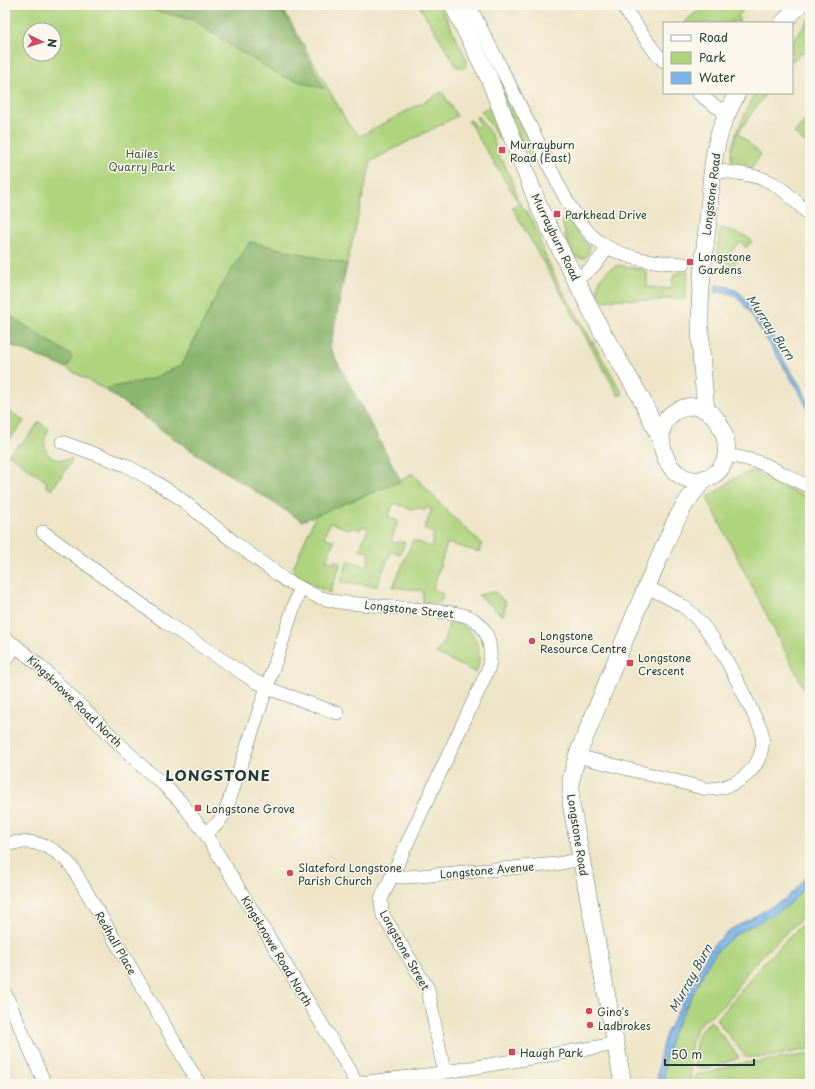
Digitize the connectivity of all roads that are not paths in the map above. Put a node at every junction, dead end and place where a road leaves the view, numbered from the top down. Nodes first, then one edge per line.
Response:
1 (453, 5) edge
2 (469, 5) edge
3 (622, 5) edge
4 (799, 5) edge
5 (784, 22) edge
6 (663, 60) edge
7 (699, 94) edge
8 (736, 94) edge
9 (727, 113) junction
10 (713, 170) junction
11 (810, 215) edge
12 (607, 247) junction
13 (684, 264) dead end
14 (576, 279) junction
15 (702, 371) junction
16 (641, 398) junction
17 (684, 407) junction
18 (706, 410) junction
19 (667, 417) junction
20 (62, 442) dead end
21 (662, 442) junction
22 (727, 454) junction
23 (680, 476) junction
24 (706, 478) junction
25 (810, 487) edge
26 (682, 508) junction
27 (43, 532) dead end
28 (646, 587) junction
29 (300, 588) junction
30 (5, 638) edge
31 (16, 646) junction
32 (5, 661) edge
33 (268, 687) junction
34 (337, 713) dead end
35 (577, 756) junction
36 (205, 833) junction
37 (5, 845) edge
38 (581, 859) junction
39 (392, 874) junction
40 (6, 998) edge
41 (616, 1044) junction
42 (444, 1072) junction
43 (45, 1084) edge
44 (199, 1084) edge
45 (352, 1084) edge
46 (355, 1084) edge
47 (623, 1084) edge

1 - 14 street, Murrayburn Road
2 - 12 street
3 - 6 street
4 - 5 street
7 - 9 street
8 - 9 street, Longstone Road
9 - 10 street, Longstone Road
10 - 11 street
10 - 15 street, Longstone Road
12 - 13 street
12 - 14 street
14 - 16 street, Murrayburn Road
15 - 17 street, Longstone Road
15 - 18 street, Longstone Road
16 - 19 street, Murrayburn Road
16 - 21 street, Murrayburn Road
17 - 18 street
17 - 19 street
18 - 22 street
19 - 21 street
20 - 29 street, Longstone Street
21 - 23 street
22 - 24 street
22 - 25 street
23 - 24 street
23 - 26 street, Longstone Road
24 - 26 street, Longstone Road
26 - 28 street, Longstone Road
27 - 33 street
28 - 35 street, Longstone Road
28 - 35 street
29 - 33 street
29 - 39 street, Longstone Street
30 - 31 street, Kingsknowe Road North
31 - 32 street
31 - 36 street, Kingsknowe Road North
33 - 34 street
33 - 36 street
35 - 38 street, Longstone Road
36 - 46 street, Kingsknowe Road North
37 - 44 street, Redhall Place
38 - 39 street, Longstone Avenue
38 - 41 street, Longstone Road
39 - 42 street, Longstone Street
40 - 43 street
41 - 42 street
41 - 47 street, Longstone Road
42 - 46 street
45 - 46 street

